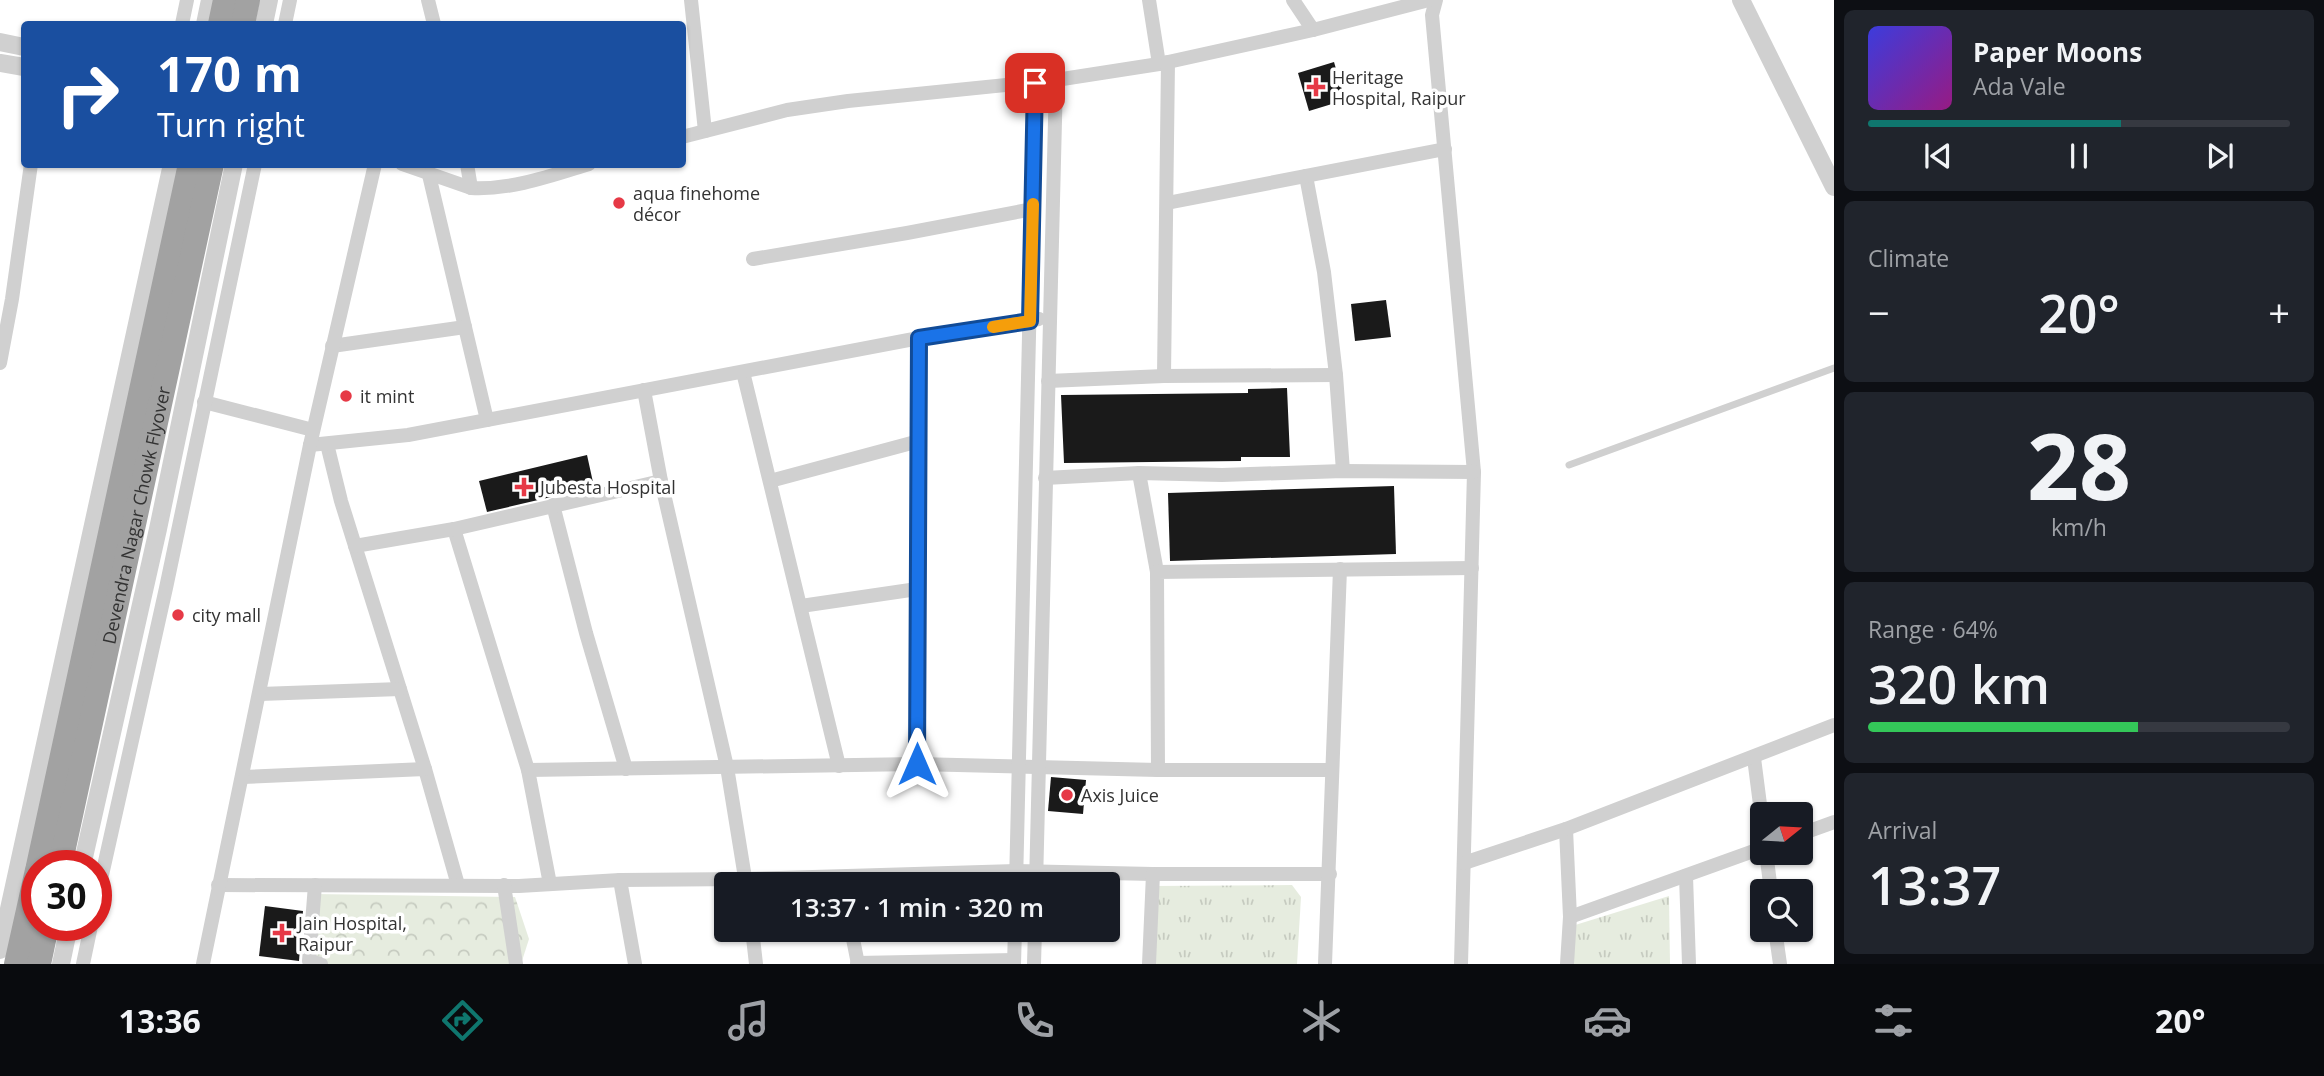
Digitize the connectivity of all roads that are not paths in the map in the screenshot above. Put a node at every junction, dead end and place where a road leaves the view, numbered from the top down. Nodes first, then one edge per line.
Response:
1 (187, 0) edge
2 (210, 0) edge
3 (225, 0) edge
4 (248, 0) edge
5 (269, 0) edge
6 (290, 0) edge
7 (428, 0) edge
8 (691, 0) edge
9 (1149, 0) edge
10 (1293, 0) edge
11 (1428, 0) edge
12 (1741, 0) edge
13 (183, 21) edge
14 (206, 21) edge
15 (221, 21) edge
16 (244, 21) edge
17 (265, 21) edge
18 (286, 21) edge
19 (433, 21) edge
20 (1312, 30) junction
21 (0, 42) edge
22 (21, 46) edge
23 (0, 62) edge
24 (1163, 63) junction
25 (21, 66) edge
26 (1056, 80) junction
27 (1035, 83) junction
28 (705, 131) junction
29 (686, 136) edge
30 (1445, 149) junction
31 (30, 168) edge
32 (171, 168) edge
33 (189, 168) edge
34 (211, 168) edge
35 (233, 168) edge
36 (254, 168) edge
37 (374, 168) edge
38 (412, 168) edge
39 (468, 168) edge
40 (576, 168) edge
41 (429, 175) junction
42 (1306, 176) junction
43 (1834, 187) edge
44 (471, 188) junction
45 (1167, 203) junction
46 (1033, 209) junction
47 (753, 259) dead end
48 (1049, 316) junction
49 (1030, 321) junction
50 (465, 327) junction
51 (919, 338) junction
52 (332, 346) junction
53 (0, 363) edge
54 (1834, 368) edge
55 (743, 372) junction
56 (1336, 375) junction
57 (1164, 376) junction
58 (1048, 381) junction
59 (645, 390) junction
60 (204, 402) junction
61 (487, 420) junction
62 (313, 430) junction
63 (919, 441) junction
64 (327, 444) junction
65 (310, 445) junction
66 (1569, 465) dead end
67 (1343, 471) junction
68 (1474, 472) junction
69 (1139, 473) junction
70 (1045, 478) junction
71 (661, 481) junction
72 (770, 481) junction
73 (553, 505) junction
74 (454, 529) junction
75 (355, 546) junction
76 (1472, 568) junction
77 (1340, 569) junction
78 (1157, 572) junction
79 (917, 589) junction
80 (801, 606) junction
81 (400, 690) junction
82 (260, 694) junction
83 (1834, 726) edge
84 (1754, 758) junction
85 (917, 764) junction
86 (839, 766) junction
87 (1020, 766) junction
88 (1040, 766) junction
89 (727, 767) junction
90 (425, 768) junction
91 (626, 769) junction
92 (528, 770) junction
93 (1158, 770) junction
94 (1332, 770) junction
95 (242, 777) junction
96 (1760, 802) edge
97 (1834, 822) edge
98 (1566, 829) junction
99 (1813, 830) edge
100 (41, 850) edge
101 (63, 850) edge
102 (86, 850) edge
103 (108, 850) edge
104 (1750, 852) edge
105 (1464, 863) junction
106 (744, 872) edge
107 (1016, 872) edge
108 (1036, 872) edge
109 (1153, 874) junction
110 (1330, 874) junction
111 (1120, 875) edge
112 (1686, 876) junction
113 (620, 880) junction
114 (714, 881) edge
115 (550, 884) junction
116 (218, 885) junction
117 (315, 885) junction
118 (458, 885) junction
119 (504, 886) junction
120 (1570, 917) junction
121 (21, 941) edge
122 (44, 941) edge
123 (66, 941) edge
124 (88, 941) edge
125 (753, 942) edge
126 (853, 942) edge
127 (1015, 942) edge
128 (1035, 942) edge
129 (1777, 942) edge
130 (0, 950) edge
131 (1014, 962) edge
132 (16, 964) edge
133 (39, 964) edge
134 (61, 964) edge
135 (83, 964) edge
136 (202, 964) edge
137 (321, 964) edge
138 (516, 964) edge
139 (635, 964) edge
140 (756, 964) edge
141 (857, 964) edge
142 (1034, 964) edge
143 (1149, 964) edge
144 (1325, 964) edge
145 (1461, 964) edge
146 (1567, 964) edge
147 (1689, 964) edge
148 (1780, 964) edge

1 - 13 street
2 - 14 street
3 - 15 highway
4 - 16 highway
5 - 17 street
6 - 18 street
7 - 19 street
8 - 28 street
9 - 24 street
10 - 20 street
11 - 20 street
11 - 30 street
12 - 43 street
20 - 24 street
21 - 22 street
23 - 25 street
24 - 26 street
24 - 45 street
26 - 27 street
26 - 48 street
27 - 28 street
27 - 46 street
28 - 29 street
30 - 42 street
30 - 68 street
31 - 53 street
32 - 130 street
33 - 100 highway, Devendra Nagar Chowk Flyover
34 - 101 highway, Devendra Nagar Chowk Flyover
35 - 102 street
36 - 60 street
37 - 52 street
38 - 41 street
39 - 44 street
40 - 44 street
41 - 44 street
41 - 50 street
42 - 45 street
42 - 56 street
45 - 57 street
46 - 47 street
46 - 49 street
48 - 49 street
48 - 58 street
49 - 51 street
49 - 87 street
50 - 52 street
50 - 61 street
51 - 55 street
51 - 63 street
52 - 62 street
54 - 66 lane
55 - 59 street
55 - 72 street
56 - 57 street
56 - 67 street
57 - 58 street
58 - 70 street
59 - 61 street
59 - 71 street
60 - 62 street
60 - 103 street
61 - 64 street
62 - 65 street
63 - 72 street
63 - 79 street
64 - 65 street
64 - 75 street
65 - 82 street
67 - 68 street
67 - 69 street
68 - 76 street
69 - 70 street
69 - 78 street
70 - 88 street
71 - 73 street
71 - 89 street
72 - 80 street
73 - 74 street
73 - 91 street
74 - 75 street
74 - 92 street
75 - 81 street
76 - 77 street
76 - 105 street
77 - 78 street
77 - 94 street
78 - 93 street
79 - 80 street
79 - 85 street
80 - 86 street
81 - 82 street
81 - 90 street
82 - 95 street
83 - 84 street
84 - 96 street
84 - 98 street
85 - 86 street
85 - 87 street
86 - 89 street
87 - 88 street
87 - 107 street
88 - 93 street
88 - 108 street
89 - 91 street
89 - 106 street
90 - 95 street
90 - 118 street
91 - 92 street
92 - 115 street
93 - 94 street
94 - 110 street
95 - 116 street
97 - 99 street
98 - 105 street
98 - 120 street
104 - 112 street
105 - 145 street
109 - 110 street
109 - 111 street
109 - 143 street
110 - 144 street
112 - 120 street
112 - 147 street
113 - 114 street
113 - 115 street
113 - 139 street
115 - 119 street
116 - 117 street
116 - 136 street
117 - 118 street
117 - 137 street
118 - 119 street
119 - 138 street
120 - 146 street
121 - 132 highway, Devendra Nagar Chowk Flyover
122 - 133 highway
123 - 134 street
124 - 135 street
125 - 140 street
126 - 141 street
127 - 131 street
128 - 142 street
129 - 148 street
131 - 141 street

